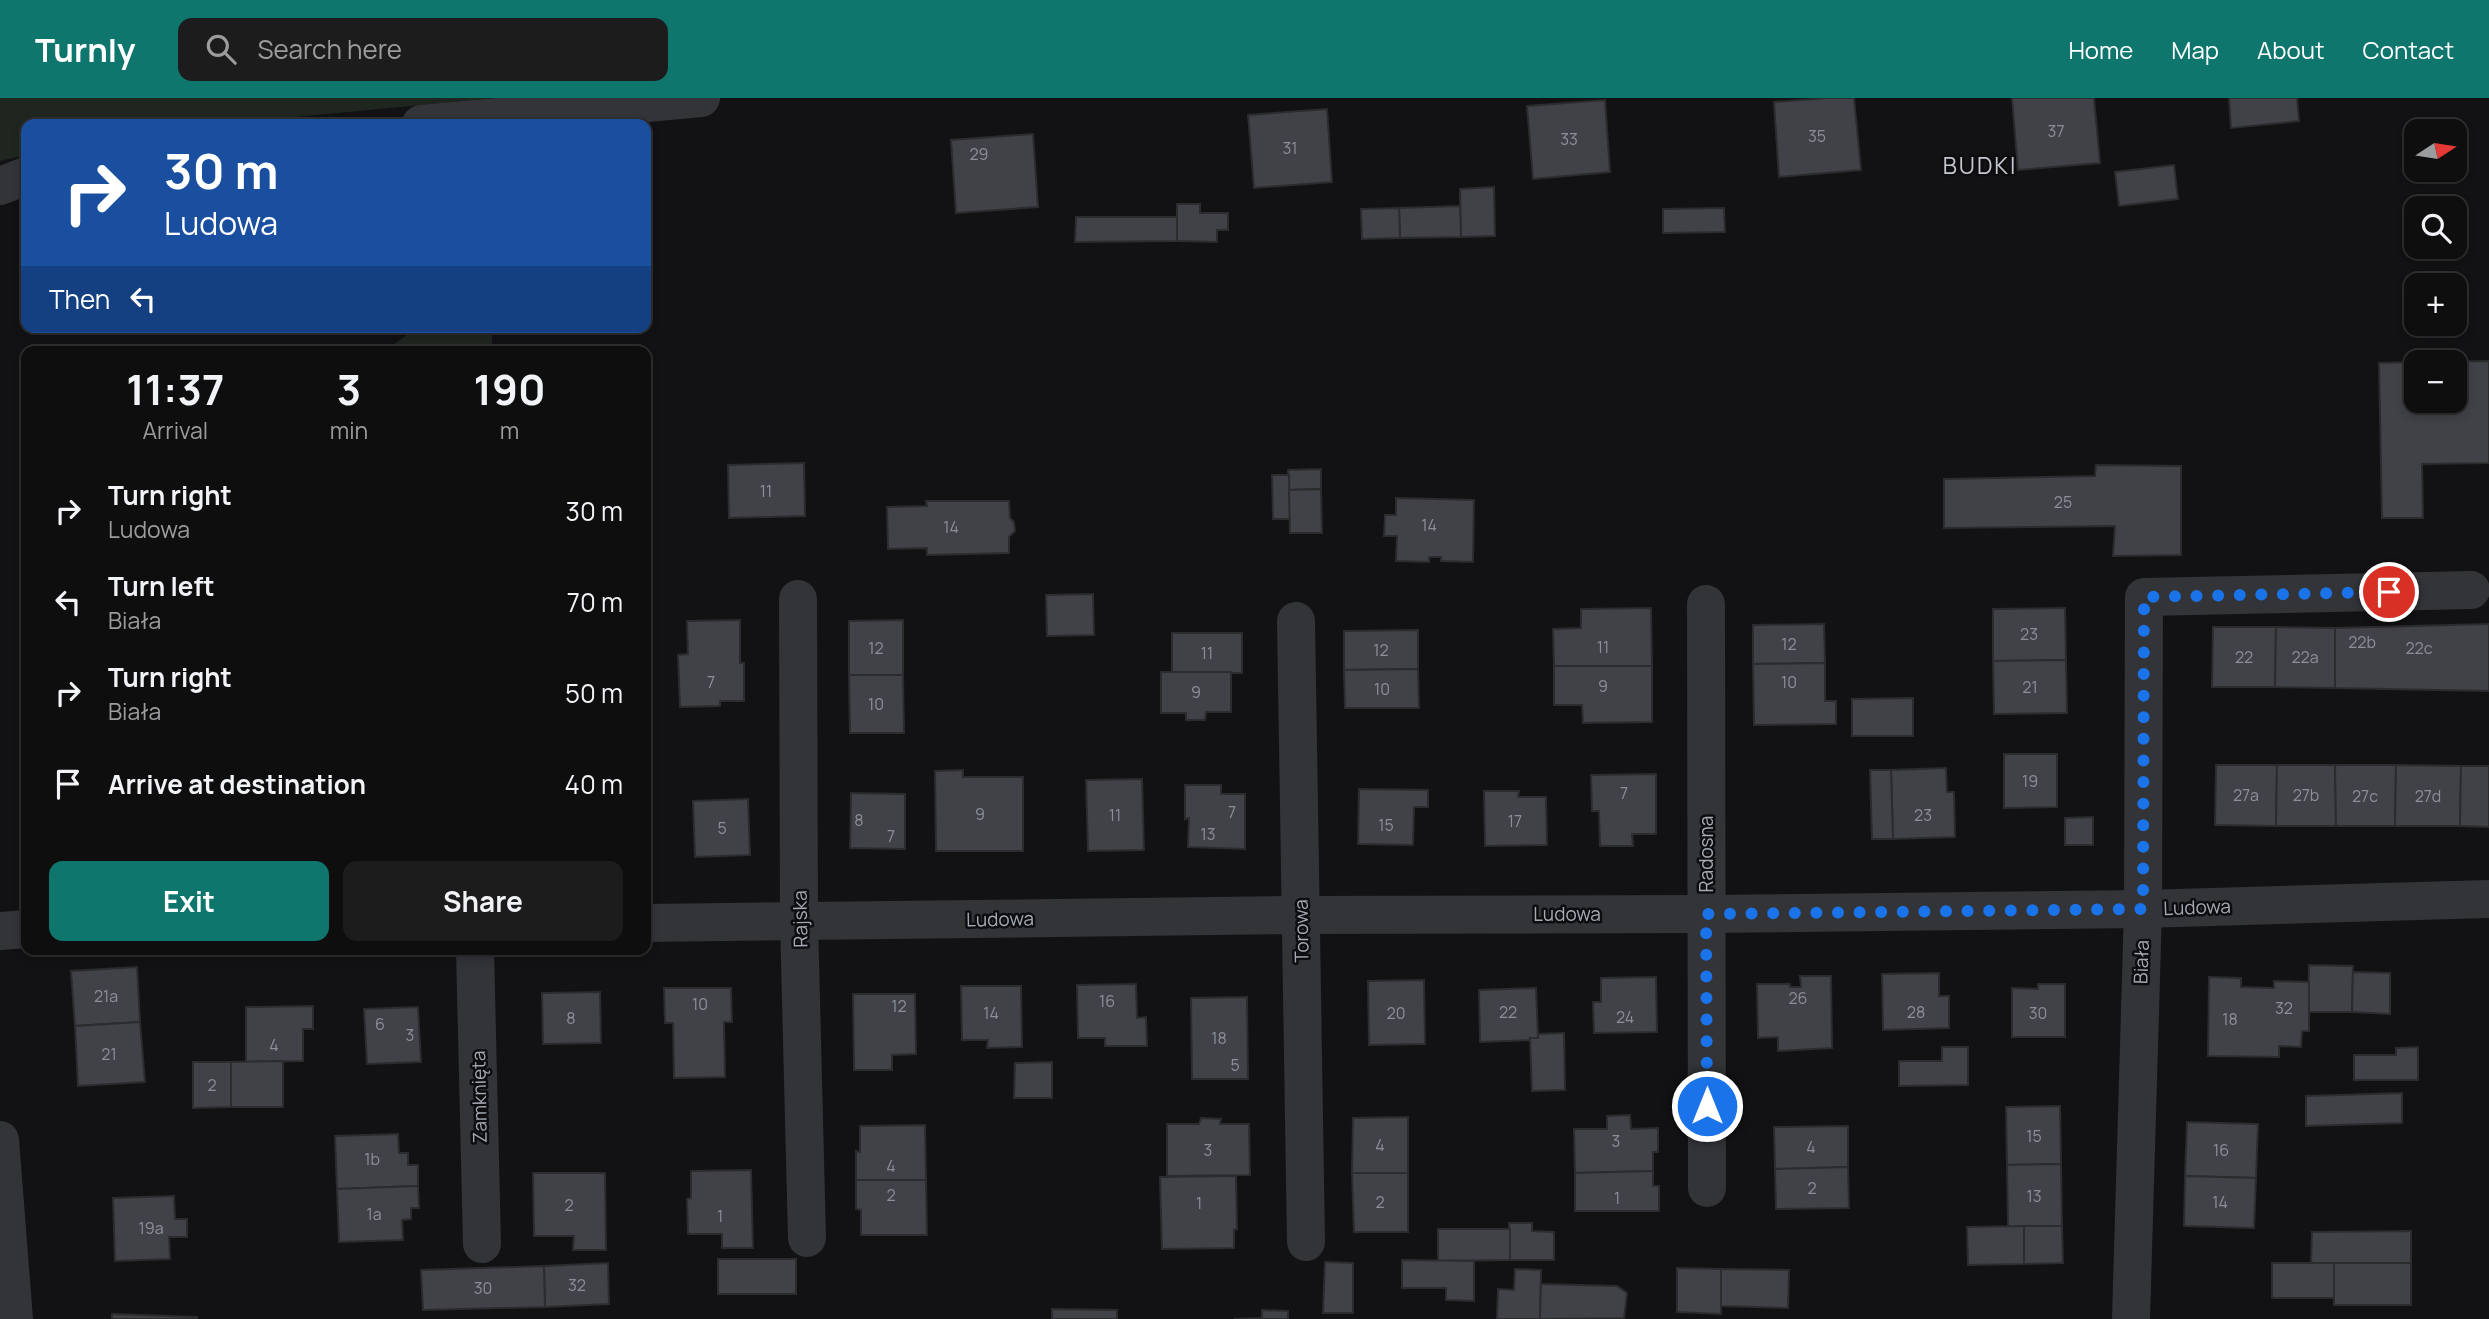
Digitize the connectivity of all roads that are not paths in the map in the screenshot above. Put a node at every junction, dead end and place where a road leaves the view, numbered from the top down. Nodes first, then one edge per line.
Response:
1 (701, 98) edge
2 (475, 119) edge
3 (21, 178) edge
4 (0, 186) edge
5 (2472, 590) dead end
6 (798, 599) dead end
7 (1706, 604) dead end
8 (1296, 621) dead end
9 (2489, 899) edge
10 (2143, 909) junction
11 (1706, 914) junction
12 (1300, 915) junction
13 (799, 921) junction
14 (651, 923) edge
15 (21, 929) edge
16 (0, 931) edge
17 (475, 955) edge
18 (0, 1140) edge
19 (1707, 1188) dead end
20 (807, 1238) dead end
21 (1306, 1241) dead end
22 (482, 1244) dead end
23 (14, 1319) edge
24 (2131, 1319) edge

1 - 2 street
3 - 4 street
5 - 10 street, Biała
6 - 13 street, Rajska
7 - 11 street, Radosna
8 - 12 street, Torowa
9 - 10 street, Ludowa
10 - 11 street, Ludowa
10 - 24 street, Biała
11 - 12 street, Ludowa
11 - 19 street, Radosna
12 - 13 street, Ludowa
12 - 21 street, Torowa
13 - 14 street, Ludowa
13 - 20 street, Rajska
15 - 16 street
17 - 22 street, Zamknięta
18 - 23 street

